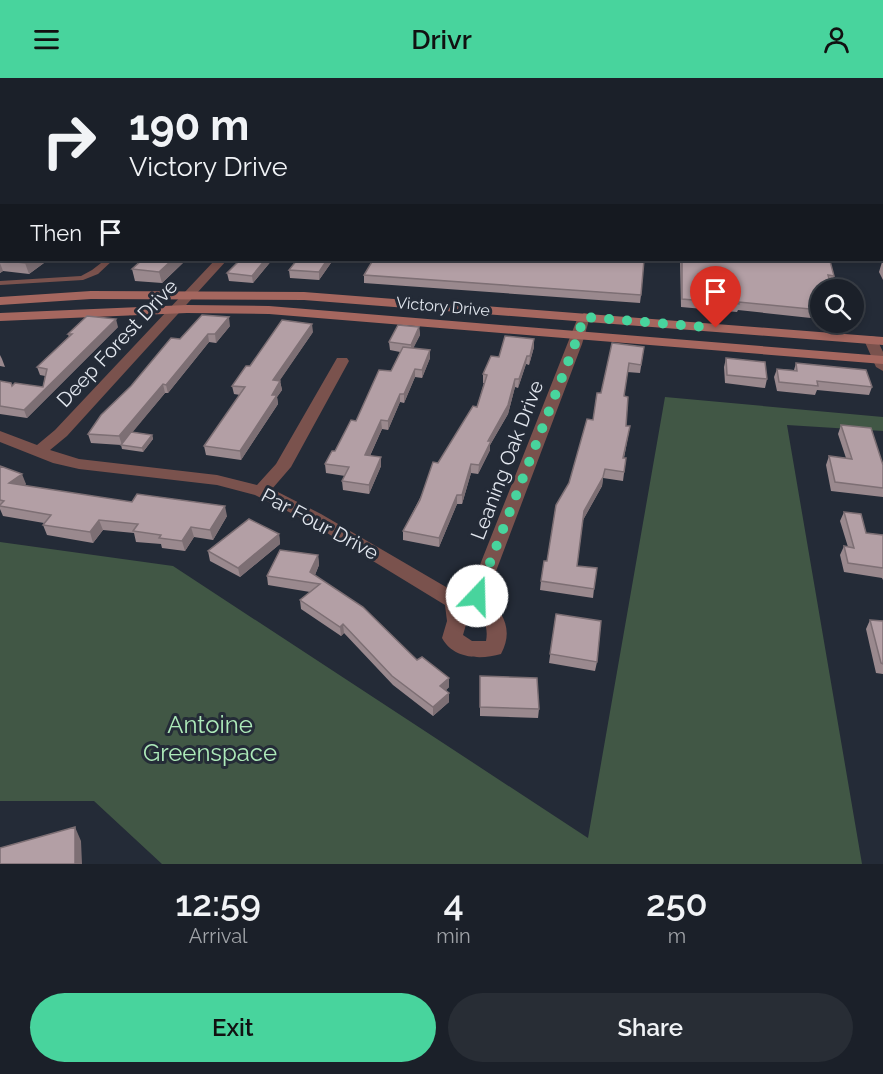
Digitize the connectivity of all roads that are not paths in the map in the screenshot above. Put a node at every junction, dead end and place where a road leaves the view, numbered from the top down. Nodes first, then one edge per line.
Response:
1 (108, 261) edge
2 (220, 261) edge
3 (0, 283) edge
4 (188, 296) junction
5 (0, 301) edge
6 (174, 309) junction
7 (0, 316) edge
8 (584, 317) junction
9 (579, 334) junction
10 (877, 341) edge
11 (342, 361) dead end
12 (882, 362) edge
13 (0, 436) edge
14 (39, 451) junction
15 (261, 491) junction
16 (477, 596) junction
17 (454, 601) junction

1 - 3 lane
2 - 4 street, Deep Forest Drive
4 - 5 main road, Victory Drive
4 - 6 street, Deep Forest Drive
4 - 8 main road, Victory Drive
6 - 7 main road, Victory Drive
6 - 9 main road, Victory Drive
6 - 14 street, Deep Forest Drive
8 - 9 street, Leaning Oak Drive
8 - 10 main road, Victory Drive
9 - 12 main road, Victory Drive
9 - 16 street, Leaning Oak Drive
10 - 12 street
11 - 15 street
13 - 14 street, Par Four Drive
14 - 15 street, Par Four Drive
15 - 17 street, Par Four Drive
16 - 17 street
16 - 17 street

